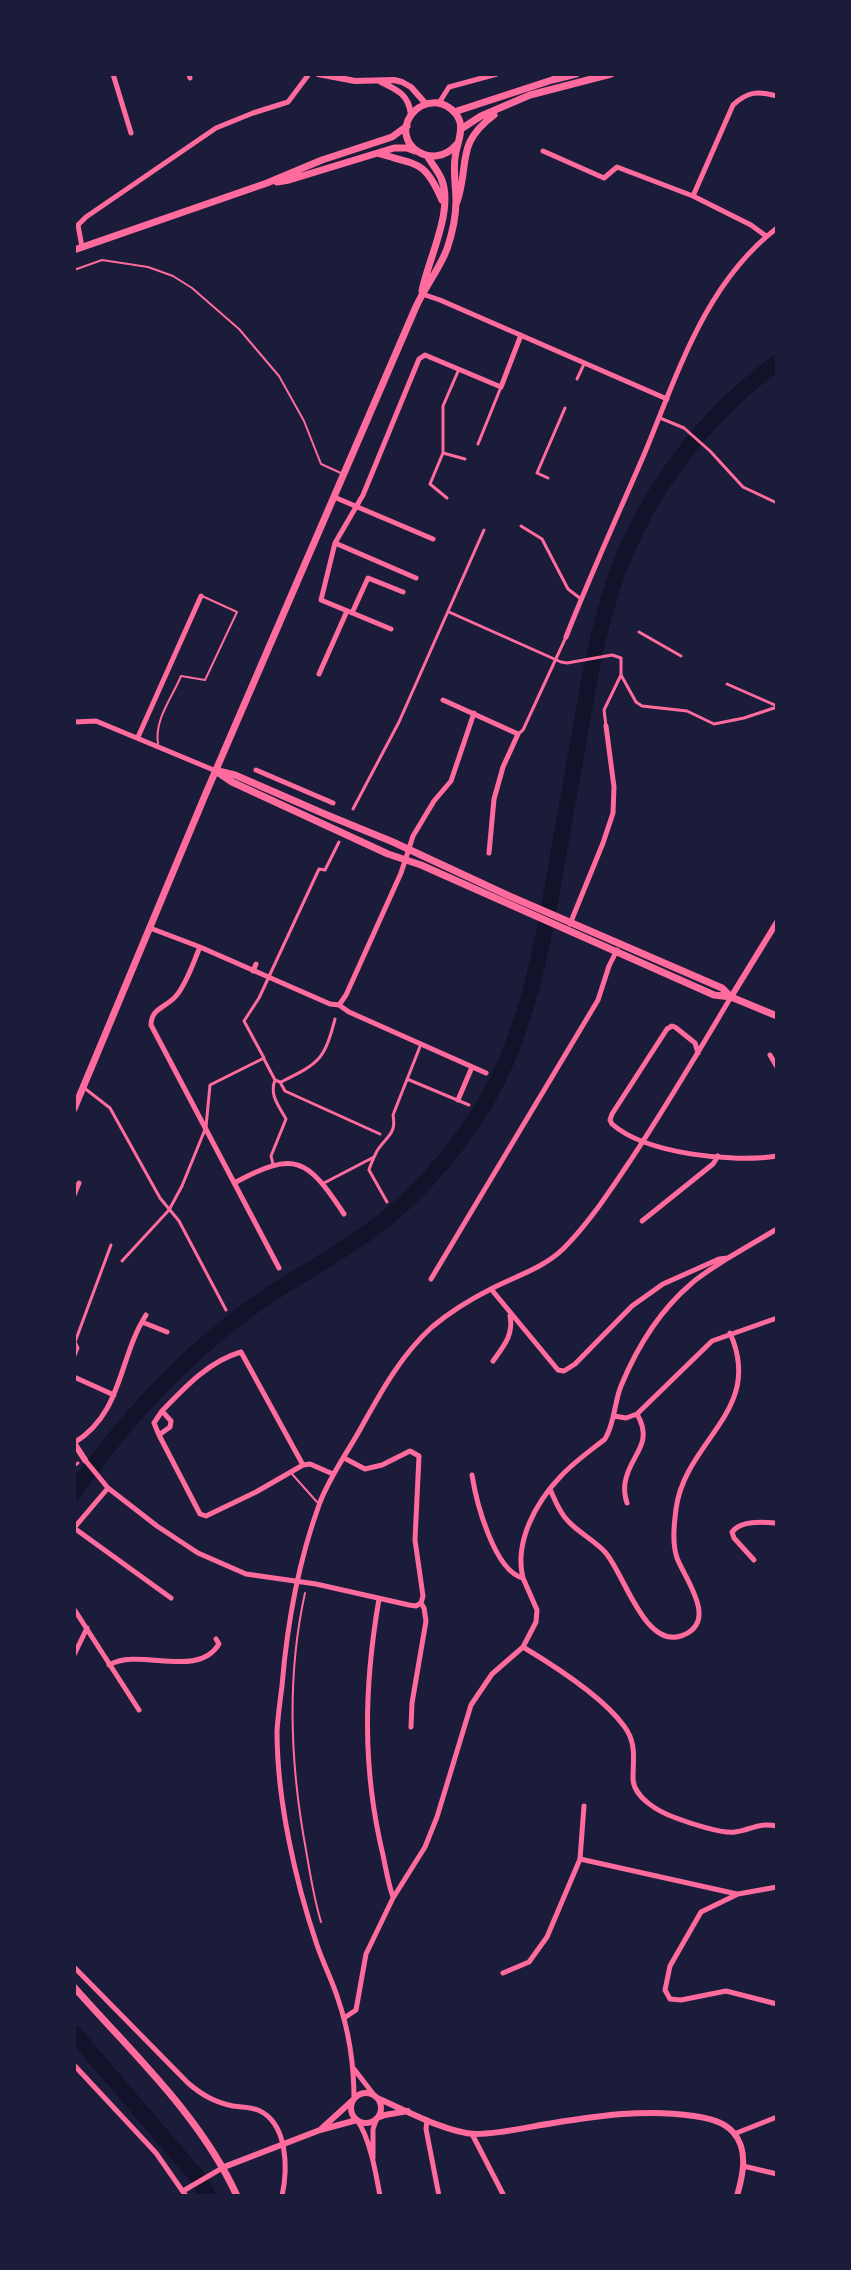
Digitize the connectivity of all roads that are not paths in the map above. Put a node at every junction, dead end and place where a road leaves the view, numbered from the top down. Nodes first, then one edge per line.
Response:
1 (113, 74) edge
2 (309, 74) edge
3 (318, 74) edge
4 (497, 74) edge
5 (576, 74) edge
6 (611, 74) edge
7 (552, 77) edge
8 (381, 82) junction
9 (777, 96) edge
10 (439, 103) junction
11 (426, 104) junction
12 (505, 106) junction
13 (454, 112) junction
14 (411, 115) junction
15 (407, 126) junction
16 (461, 129) junction
17 (131, 133) dead end
18 (457, 144) junction
19 (543, 151) dead end
20 (378, 153) junction
21 (424, 155) junction
22 (267, 183) junction
23 (693, 196) junction
24 (444, 204) junction
25 (456, 204) junction
26 (76, 226) edge
27 (777, 228) edge
28 (766, 236) junction
29 (78, 249) edge
30 (74, 270) edge
31 (422, 294) junction
32 (521, 335) junction
33 (584, 363) junction
34 (459, 369) junction
35 (577, 379) dead end
36 (501, 387) junction
37 (667, 399) junction
38 (565, 408) dead end
39 (660, 418) junction
40 (478, 444) dead end
41 (443, 453) junction
42 (465, 459) dead end
43 (344, 475) junction
44 (548, 478) dead end
45 (334, 497) junction
46 (447, 498) dead end
47 (777, 503) edge
48 (356, 505) junction
49 (521, 526) dead end
50 (484, 530) dead end
51 (433, 539) dead end
52 (335, 543) junction
53 (416, 578) dead end
54 (403, 592) dead end
55 (201, 596) joint
56 (581, 599) junction
57 (349, 612) junction
58 (449, 612) junction
59 (391, 629) dead end
60 (639, 632) dead end
61 (566, 637) joint
62 (681, 656) dead end
63 (556, 660) junction
64 (319, 674) dead end
65 (621, 675) junction
66 (727, 684) dead end
67 (443, 700) dead end
68 (777, 706) edge
69 (474, 713) junction
70 (74, 722) edge
71 (606, 726) joint
72 (518, 734) junction
73 (138, 737) junction
74 (159, 747) junction
75 (256, 770) dead end
76 (216, 771) junction
77 (333, 803) dead end
78 (353, 809) dead end
79 (339, 842) dead end
80 (409, 849) junction
81 (489, 853) dead end
82 (405, 860) junction
83 (537, 912) junction
84 (569, 926) junction
85 (776, 926) edge
86 (150, 928) junction
87 (200, 947) junction
88 (618, 947) junction
89 (237, 955) dead end
90 (234, 962) junction
91 (256, 964) dead end
92 (253, 971) junction
93 (731, 997) junction
94 (339, 1005) junction
95 (777, 1016) edge
96 (238, 1019) dead end
97 (335, 1019) dead end
98 (244, 1021) junction
99 (421, 1044) junction
100 (698, 1053) junction
101 (770, 1055) dead end
102 (264, 1058) junction
103 (472, 1067) junction
104 (777, 1067) edge
105 (486, 1073) dead end
106 (407, 1079) junction
107 (278, 1081) junction
108 (83, 1087) junction
109 (458, 1100) junction
110 (469, 1105) dead end
111 (74, 1109) edge
112 (380, 1134) dead end
113 (644, 1141) junction
114 (718, 1156) junction
115 (777, 1156) edge
116 (374, 1157) junction
117 (273, 1164) junction
118 (79, 1183) dead end
119 (234, 1183) junction
120 (323, 1183) junction
121 (74, 1195) edge
122 (387, 1202) dead end
123 (169, 1210) junction
124 (344, 1214) dead end
125 (642, 1221) dead end
126 (777, 1229) edge
127 (111, 1245) dead end
128 (728, 1258) junction
129 (122, 1261) dead end
130 (279, 1268) dead end
131 (431, 1279) dead end
132 (491, 1289) junction
133 (226, 1310) dead end
134 (508, 1310) junction
135 (146, 1315) dead end
136 (777, 1318) edge
137 (141, 1322) junction
138 (167, 1332) dead end
139 (730, 1333) junction
140 (74, 1358) edge
141 (493, 1361) dead end
142 (74, 1377) edge
143 (114, 1395) junction
144 (164, 1413) junction
145 (637, 1414) junction
146 (614, 1416) junction
147 (159, 1435) junction
148 (74, 1443) edge
149 (344, 1458) junction
150 (79, 1463) edge
151 (303, 1465) junction
152 (291, 1473) junction
153 (333, 1475) junction
154 (472, 1475) dead end
155 (108, 1488) junction
156 (550, 1489) junction
157 (627, 1503) dead end
158 (319, 1504) junction
159 (777, 1523) edge
160 (74, 1528) edge
161 (754, 1560) dead end
162 (523, 1578) junction
163 (296, 1582) junction
164 (305, 1593) dead end
165 (171, 1598) dead end
166 (379, 1599) junction
167 (421, 1603) junction
168 (74, 1609) edge
169 (87, 1628) junction
170 (216, 1639) dead end
171 (523, 1647) junction
172 (74, 1655) edge
173 (109, 1665) junction
174 (139, 1710) dead end
175 (411, 1727) dead end
176 (584, 1806) dead end
177 (777, 1826) edge
178 (580, 1859) junction
179 (777, 1887) edge
180 (738, 1894) junction
181 (393, 1898) junction
182 (321, 1922) dead end
183 (74, 1967) edge
184 (503, 1973) dead end
185 (74, 1987) edge
186 (777, 2004) edge
187 (344, 2018) junction
188 (74, 2065) edge
189 (353, 2068) junction
190 (376, 2096) junction
191 (354, 2099) junction
192 (408, 2111) junction
193 (777, 2117) edge
194 (377, 2118) junction
195 (427, 2119) junction
196 (357, 2120) junction
197 (320, 2130) junction
198 (472, 2134) junction
199 (734, 2134) junction
200 (282, 2143) junction
201 (373, 2159) junction
202 (743, 2166) junction
203 (224, 2167) junction
204 (777, 2174) edge
205 (185, 2193) edge
206 (237, 2196) edge
207 (282, 2196) edge
208 (380, 2196) edge
209 (439, 2196) edge
210 (504, 2196) edge
211 (737, 2196) edge

1 - 17 street
2 - 26 street
3 - 8 street
4 - 10 street
5 - 7 main road
6 - 12 main road
7 - 13 main road
8 - 11 street
8 - 14 street
9 - 23 street
10 - 11 main road
10 - 13 main road
11 - 14 main road
12 - 16 main road
12 - 25 main road
13 - 16 main road
14 - 15 main road
15 - 21 main road
15 - 22 main road
16 - 18 main road
18 - 21 main road
18 - 25 main road
19 - 23 street
20 - 21 main road
20 - 22 main road
20 - 24 main road
21 - 24 main road
22 - 29 main road
23 - 28 street
24 - 31 main road
25 - 31 main road
26 - 29 street
27 - 28 street
28 - 37 street
30 - 43 lane
31 - 32 street
31 - 43 main road
32 - 33 street
32 - 36 street
33 - 35 street
33 - 37 street
34 - 36 street
34 - 41 street
34 - 48 street
36 - 40 street
37 - 39 street
38 - 44 street
39 - 47 street
39 - 56 street
41 - 42 street
41 - 46 street
43 - 45 main road
45 - 48 street
45 - 76 main road
48 - 51 street
48 - 52 street
49 - 56 street
50 - 58 street
52 - 53 street
52 - 57 street
54 - 57 street
55 - 73 street
55 - 74 lane
56 - 61 street
57 - 59 street
57 - 64 street
58 - 63 street
58 - 78 street
60 - 62 street
61 - 63 street
63 - 65 street
63 - 72 street
65 - 68 street
65 - 71 street
66 - 68 street
67 - 69 street
69 - 72 street
69 - 80 street
70 - 73 street
71 - 84 street
72 - 81 street
73 - 74 street
74 - 76 street
75 - 77 street
76 - 80 main road
76 - 82 main road
76 - 86 main road
79 - 98 street
80 - 82 street
80 - 83 main road
82 - 83 main road
82 - 94 street
83 - 84 main road
84 - 88 main road
85 - 93 street
86 - 87 street
86 - 108 main road
87 - 90 street
87 - 119 street
88 - 93 main road
88 - 131 street
89 - 90 street
90 - 92 street
91 - 92 street
92 - 94 street
93 - 95 main road
93 - 100 street
94 - 99 street
96 - 98 street
97 - 107 street
98 - 102 street
99 - 103 street
99 - 106 street
100 - 113 street
100 - 113 street
101 - 104 street
102 - 107 street
102 - 123 street
103 - 105 street
103 - 109 street
106 - 109 street
106 - 116 street
107 - 112 street
107 - 117 street
108 - 111 main road
108 - 123 street
109 - 110 street
113 - 114 street
113 - 132 street
114 - 115 street
114 - 125 street
116 - 120 street
116 - 122 street
117 - 119 street
117 - 120 street
118 - 121 street
119 - 130 street
120 - 124 street
123 - 129 street
123 - 133 street
126 - 128 street
127 - 140 street
128 - 134 street
128 - 146 street
132 - 134 street
132 - 149 street
134 - 141 street
135 - 137 street
136 - 139 street
137 - 138 street
137 - 143 street
139 - 145 street
139 - 156 street
142 - 143 street
143 - 148 street
144 - 147 street
144 - 147 street
144 - 151 street
145 - 146 street
145 - 157 street
146 - 156 street
147 - 152 street
148 - 150 street
149 - 153 street
149 - 167 street
150 - 155 street
151 - 152 street
151 - 153 street
152 - 158 lane
153 - 158 street
154 - 162 street
155 - 160 street
155 - 163 street
156 - 162 street
158 - 163 street
159 - 161 street
160 - 165 street
162 - 171 street
163 - 166 street
163 - 187 street
164 - 182 lane
166 - 167 street
166 - 181 street
167 - 175 street
168 - 169 street
169 - 172 street
169 - 173 street
170 - 173 street
171 - 177 street
171 - 181 street
173 - 174 street
176 - 178 street
178 - 180 street
178 - 184 street
179 - 180 street
180 - 186 street
181 - 187 street
183 - 200 street
185 - 203 main road
187 - 189 street
188 - 205 street
189 - 190 street
189 - 191 street
190 - 191 street
190 - 192 street
190 - 194 street
191 - 196 street
191 - 197 street
192 - 194 street
192 - 195 street
193 - 199 street
194 - 196 street
194 - 201 street
195 - 198 street
195 - 209 street
196 - 197 street
196 - 201 street
197 - 200 street
198 - 199 street
198 - 210 street
199 - 202 street
200 - 203 street
200 - 207 street
201 - 208 street
202 - 204 street
202 - 211 street
203 - 205 street
203 - 206 main road

